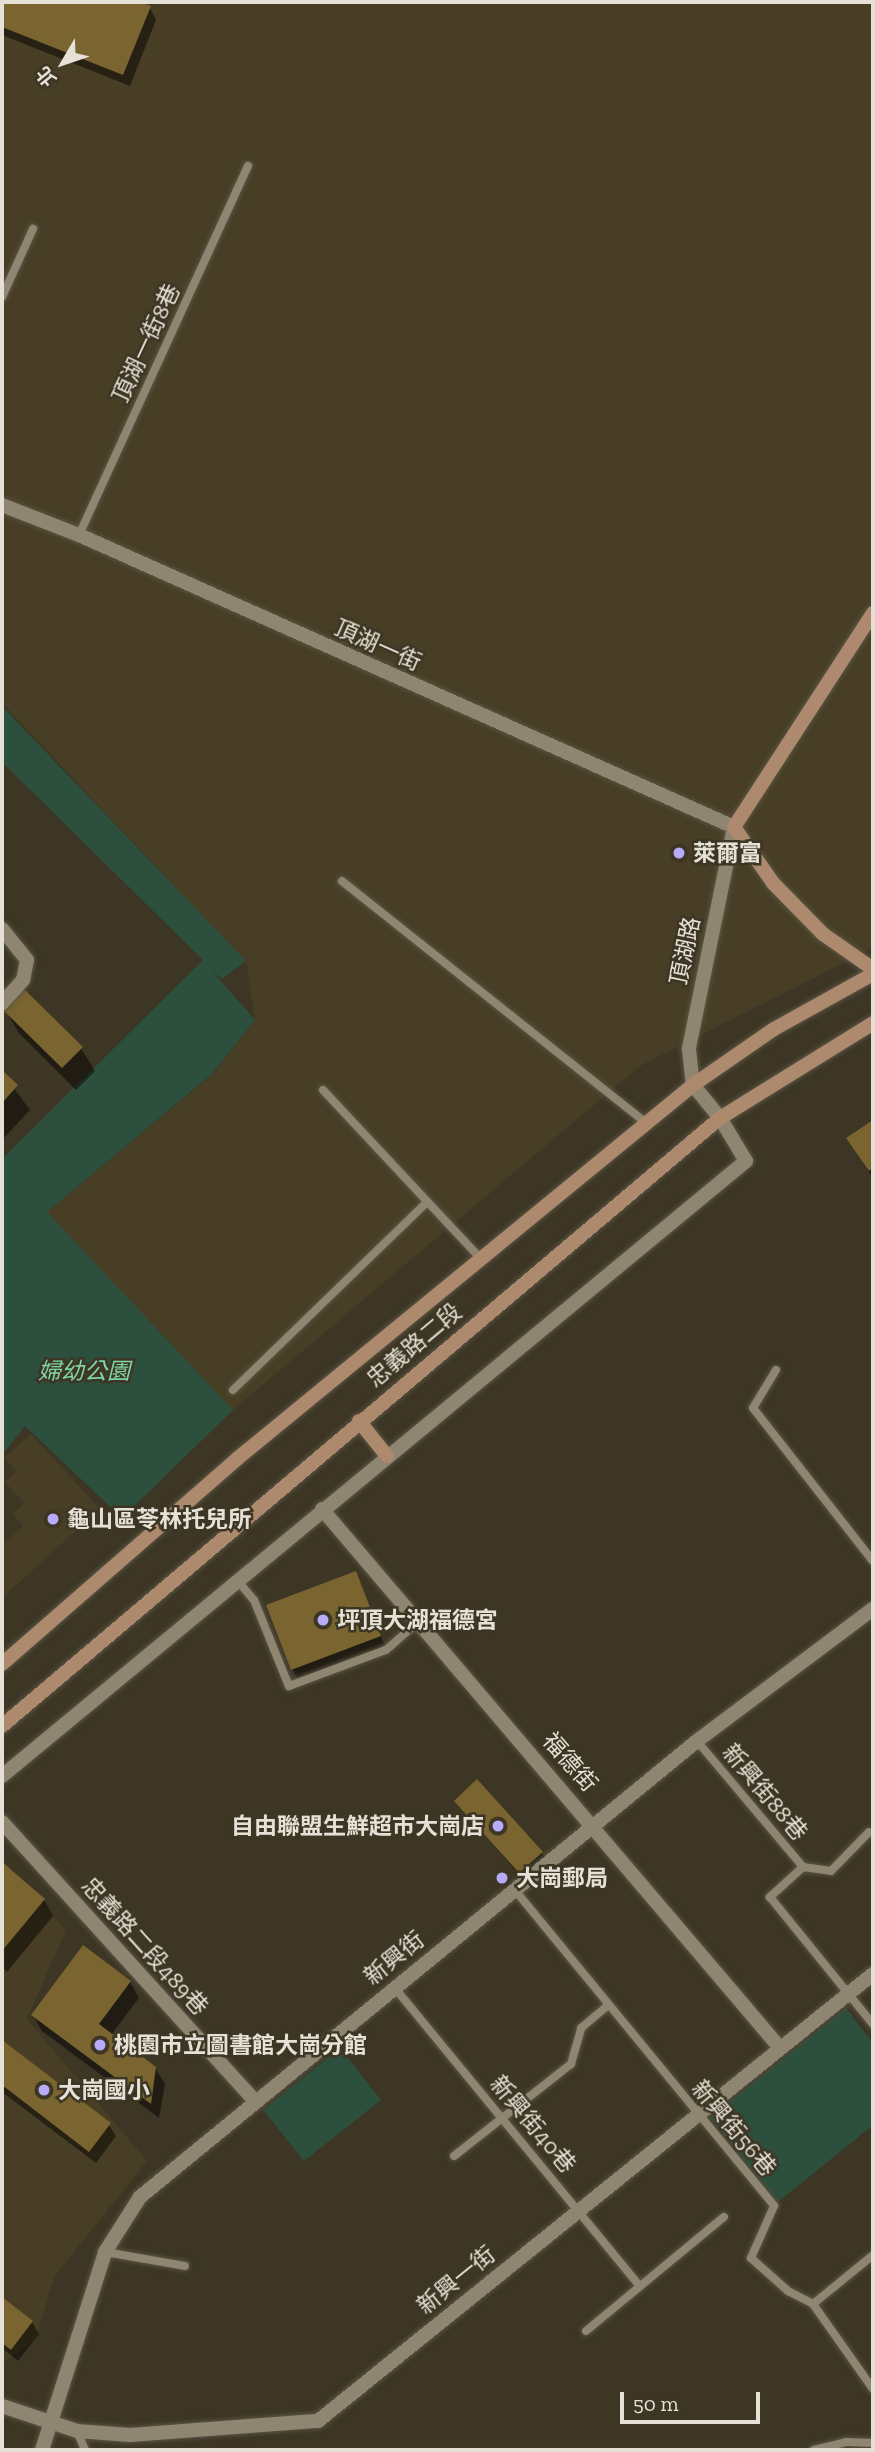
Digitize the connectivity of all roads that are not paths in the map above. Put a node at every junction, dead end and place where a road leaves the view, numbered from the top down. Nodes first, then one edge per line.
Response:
1 (248, 166) dead end
2 (33, 229) dead end
3 (2, 297) edge
4 (2, 505) edge
5 (79, 535) junction
6 (873, 613) edge
7 (734, 827) junction
8 (342, 881) dead end
9 (2, 929) edge
10 (873, 971) edge
11 (2, 1003) edge
12 (873, 1023) edge
13 (693, 1085) junction
14 (323, 1090) dead end
15 (720, 1118) junction
16 (646, 1123) junction
17 (426, 1203) junction
18 (481, 1259) junction
19 (776, 1370) dead end
20 (233, 1390) dead end
21 (359, 1421) junction
22 (387, 1455) junction
23 (322, 1509) junction
24 (873, 1561) edge
25 (237, 1580) junction
26 (873, 1609) edge
27 (419, 1621) junction
28 (2, 1664) edge
29 (2, 1726) edge
30 (696, 1741) junction
31 (2, 1776) edge
32 (2, 1822) edge
33 (594, 1824) junction
34 (869, 1832) dead end
35 (803, 1867) junction
36 (514, 1889) junction
37 (873, 1974) edge
38 (394, 1987) junction
39 (848, 1995) junction
40 (608, 2005) junction
41 (873, 2024) edge
42 (780, 2048) junction
43 (254, 2100) junction
44 (697, 2115) junction
45 (503, 2119) junction
46 (454, 2156) dead end
47 (579, 2210) junction
48 (724, 2217) dead end
49 (105, 2252) junction
50 (873, 2255) edge
51 (185, 2266) dead end
52 (640, 2286) junction
53 (813, 2304) junction
54 (586, 2331) dead end
55 (873, 2389) edge
56 (2, 2406) edge
57 (51, 2422) junction
58 (77, 2431) junction
59 (873, 2443) edge
60 (42, 2450) edge
61 (85, 2450) edge
62 (814, 2450) edge

1 - 5 lane, 頂湖一街8巷
2 - 3 lane
4 - 5 street, 頂湖一街
5 - 7 street, 頂湖一街
6 - 7 main road, 頂湖路
7 - 10 main road
7 - 13 street, 頂湖路
8 - 16 lane
9 - 11 street
10 - 13 main road, 忠義路二段
12 - 15 main road, 忠義路二段
13 - 15 street
13 - 16 main road, 忠義路二段
14 - 17 lane
15 - 21 main road, 忠義路二段
15 - 22 street
16 - 18 main road, 忠義路二段
17 - 18 lane
17 - 20 lane
18 - 28 main road, 忠義路二段
19 - 24 lane
21 - 22 main road
21 - 29 main road, 忠義路二段
22 - 23 street
23 - 25 street
23 - 27 street, 福德街
25 - 27 lane
25 - 31 street
26 - 30 street, 新興街
27 - 33 street, 福德街
30 - 33 street, 新興街
30 - 35 lane, 新興街88巷
32 - 43 street, 忠義路二段489巷
33 - 36 street, 新興街
33 - 42 street, 福德街
34 - 35 lane
35 - 39 lane, 新興街88巷
36 - 38 street, 新興街
36 - 40 lane, 新興街56巷
37 - 39 street, 新興一街
38 - 43 street, 新興街
38 - 45 lane, 新興街40巷
39 - 41 lane
39 - 42 street, 新興一街
40 - 44 lane, 新興街56巷
40 - 45 lane
42 - 44 street, 新興一街
43 - 49 street, 新興街
44 - 47 street, 新興一街
44 - 53 lane, 新興街56巷
45 - 46 lane
45 - 47 lane, 新興街40巷
47 - 52 lane, 新興街40巷
47 - 58 street, 新興一街
48 - 52 lane
49 - 51 lane
49 - 57 street, 新興街
50 - 53 lane
52 - 54 lane
53 - 55 lane, 新興街56巷
56 - 57 street, 新興一街
57 - 58 street, 新興一街
57 - 60 street, 新興街
58 - 61 lane
59 - 62 lane

